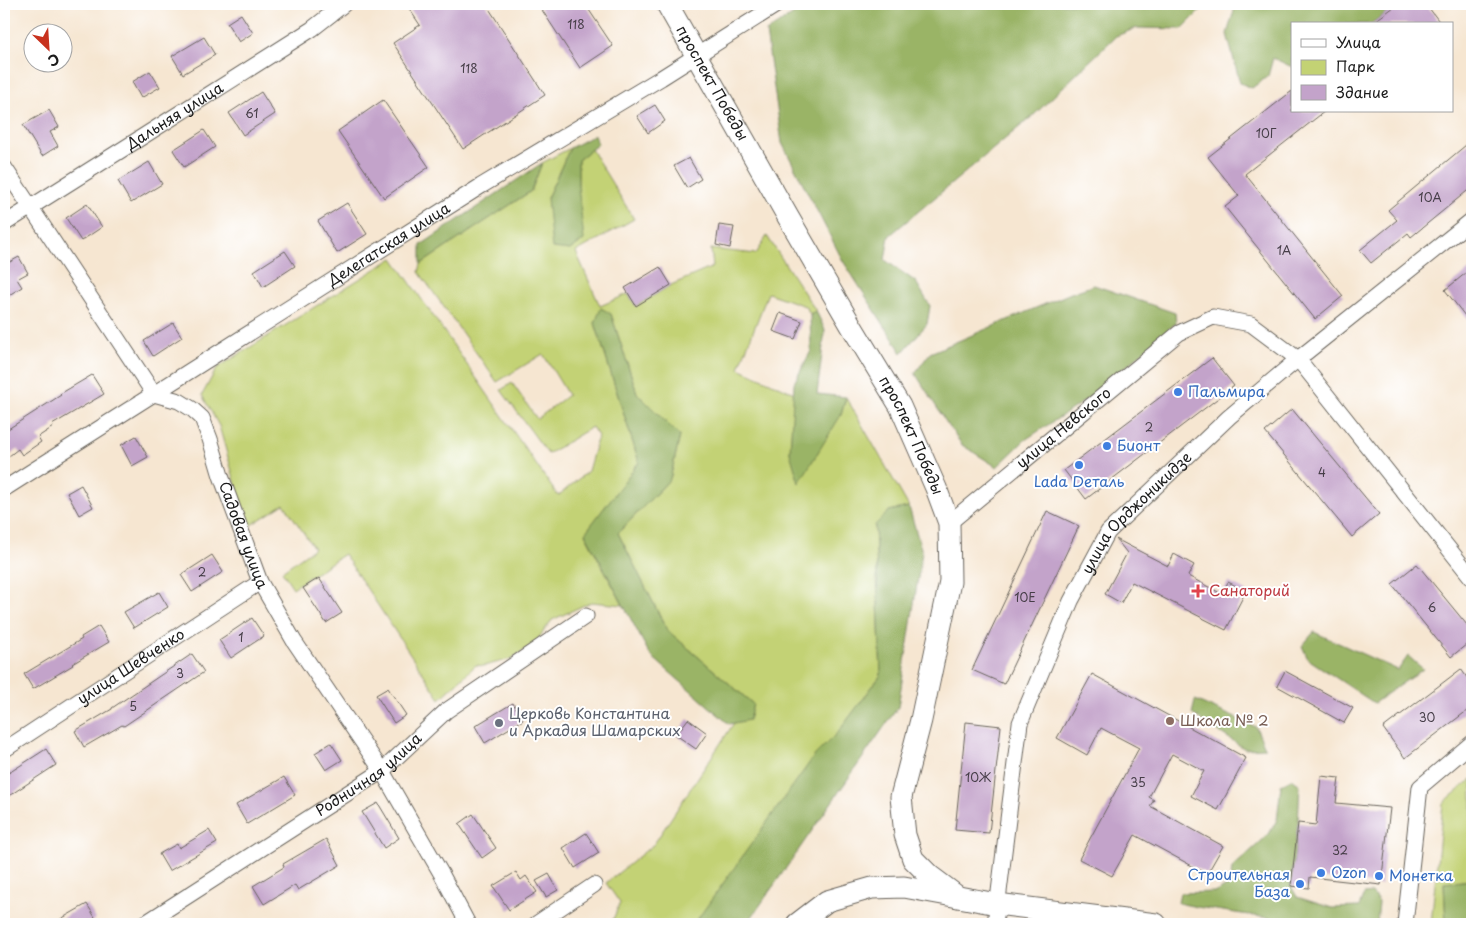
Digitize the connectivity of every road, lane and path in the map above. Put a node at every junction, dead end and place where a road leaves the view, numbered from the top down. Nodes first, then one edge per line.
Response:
1 (344, 4) edge
2 (667, 4) edge
3 (778, 4) edge
4 (697, 56) junction
5 (4, 167) edge
6 (31, 208) junction
7 (1472, 220) edge
8 (4, 224) edge
9 (1298, 359) junction
10 (154, 394) junction
11 (4, 489) edge
12 (949, 523) junction
13 (1472, 578) edge
14 (260, 582) junction
15 (586, 616) dead end
16 (1472, 743) edge
17 (4, 750) edge
18 (382, 771) junction
19 (594, 885) dead end
20 (958, 897) junction
21 (996, 914) edge
22 (144, 924) edge
23 (468, 924) edge
24 (536, 924) edge
25 (798, 924) edge
26 (1156, 924) edge
27 (1405, 924) edge

1 - 6 street, Дальняя улица
2 - 4 street, проспект Победы
3 - 4 street, Делегатская улица
4 - 10 street, Делегатская улица
4 - 12 street, проспект Победы
5 - 6 street
6 - 8 street, Дальняя улица
6 - 10 street
7 - 9 street, улица Орджоникидзе
9 - 12 street, улица Невского
9 - 13 street, улица Невского
9 - 21 street, улица Орджоникидзе
10 - 11 street, Делегатская улица
10 - 14 street, Садовая улица
12 - 20 street, проспект Победы
14 - 17 street, улица Шевченко
14 - 18 street, Садовая улица
15 - 18 street, Родничная улица
16 - 27 street
18 - 22 street, Родничная улица
18 - 23 street, Садовая улица
19 - 24 street
20 - 21 street
20 - 25 street
21 - 26 street

